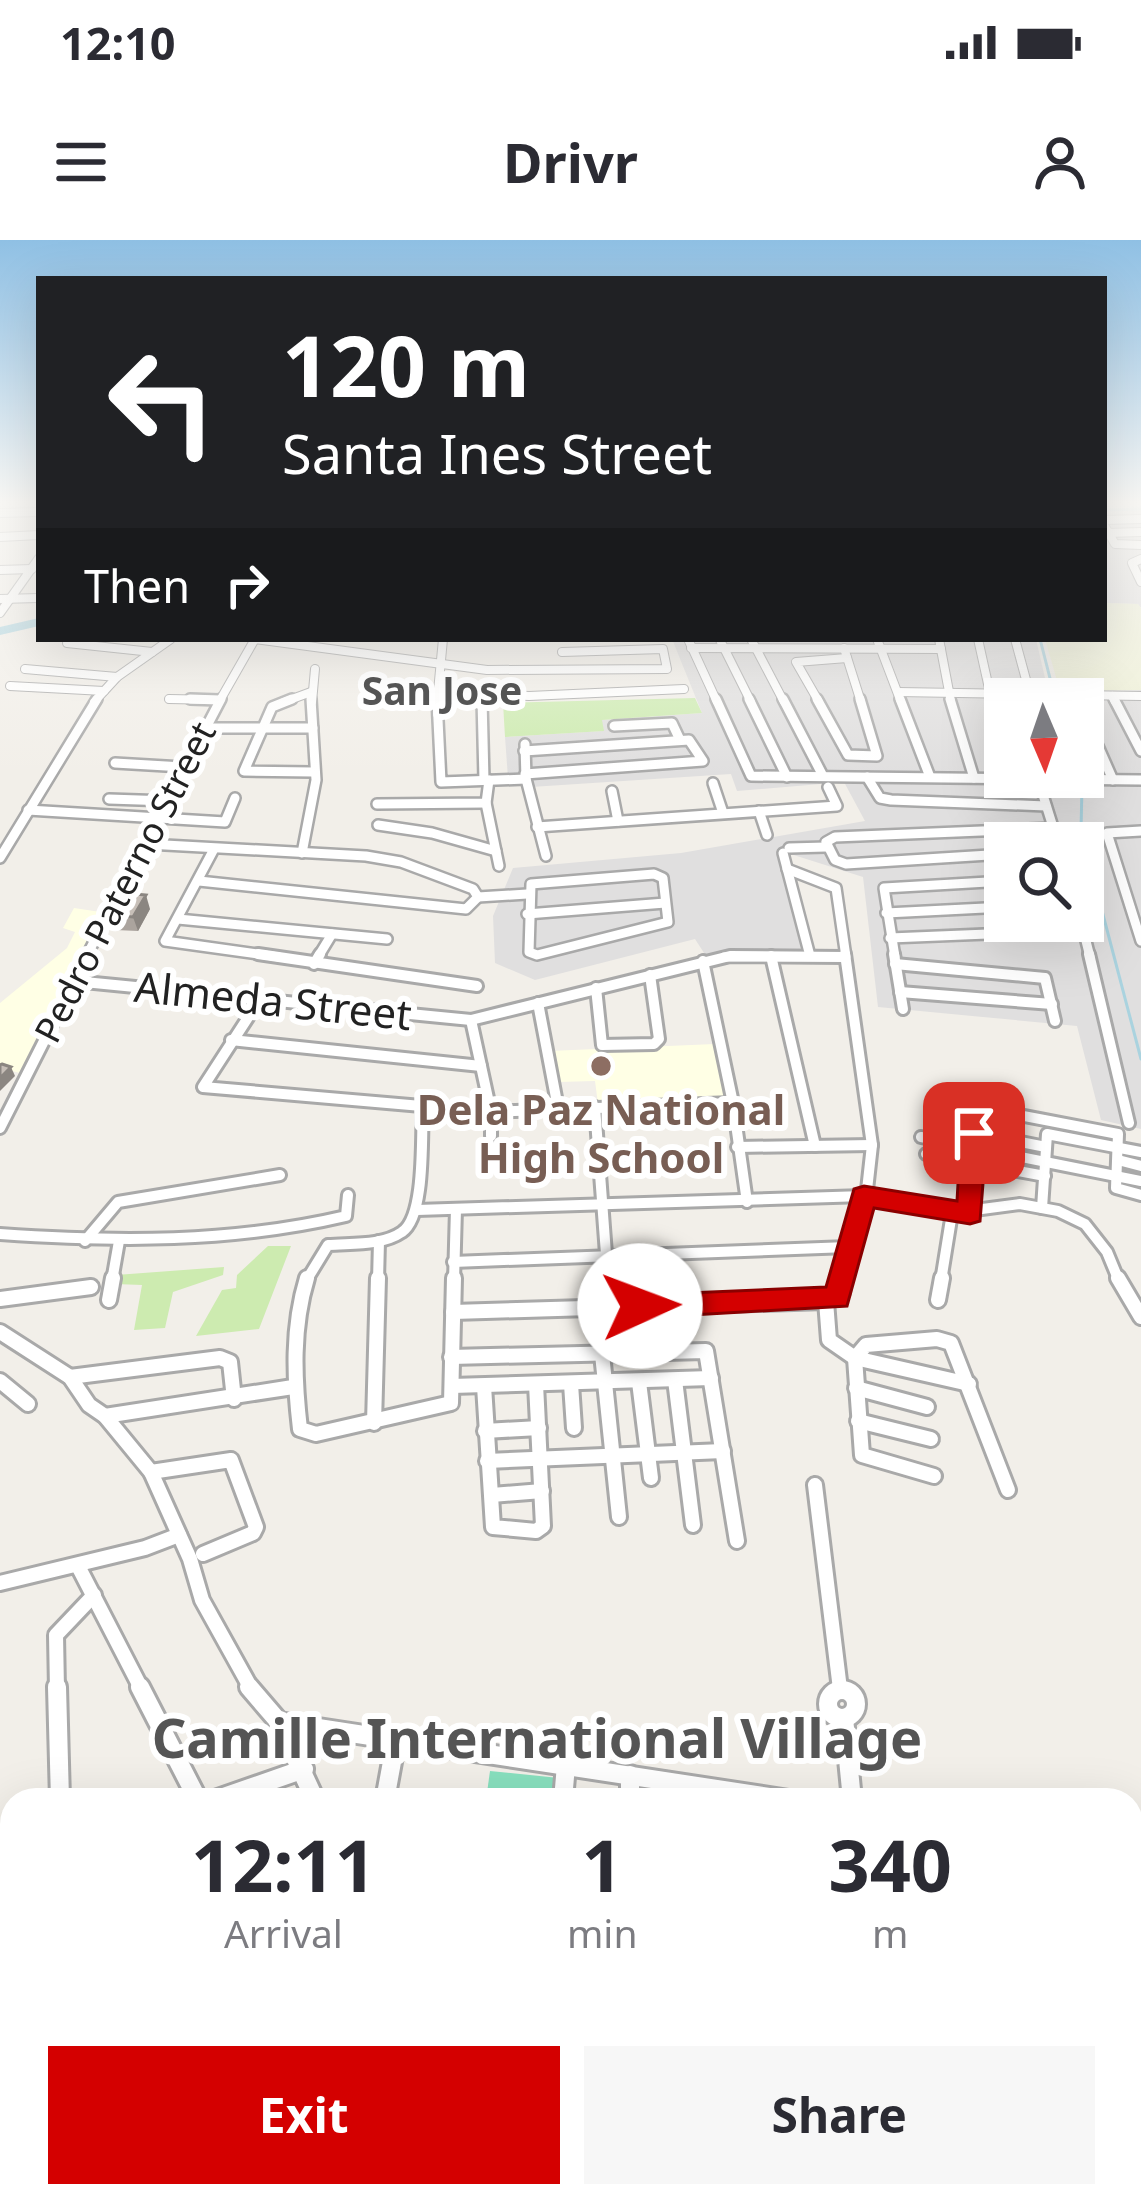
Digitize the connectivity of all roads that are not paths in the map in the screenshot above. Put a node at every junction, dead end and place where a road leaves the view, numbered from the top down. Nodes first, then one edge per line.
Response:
1 (17, 592) edge
2 (13, 598) junction
3 (36, 598) edge
4 (0, 599) edge
5 (0, 613) edge
6 (167, 642) edge
7 (253, 642) edge
8 (277, 642) edge
9 (443, 642) edge
10 (562, 642) edge
11 (721, 642) edge
12 (752, 642) edge
13 (979, 642) edge
14 (1016, 642) edge
15 (67, 643) dead end
16 (879, 643) edge
17 (689, 644) edge
18 (940, 644) edge
19 (152, 652) junction
20 (562, 652) junction
21 (845, 653) junction
22 (442, 664) junction
23 (26, 669) dead end
24 (315, 670) dead end
25 (566, 673) junction
26 (117, 677) junction
27 (985, 678) edge
28 (1025, 678) edge
29 (10, 686) dead end
30 (684, 689) dead end
31 (104, 691) junction
32 (567, 691) junction
33 (311, 692) junction
34 (436, 692) junction
35 (898, 692) junction
36 (948, 693) junction
37 (984, 694) edge
38 (1104, 696) edge
39 (1112, 696) junction
40 (1141, 696) edge
41 (482, 698) junction
42 (170, 699) dead end
43 (219, 700) junction
44 (614, 726) dead end
45 (203, 728) junction
46 (262, 728) junction
47 (313, 728) junction
48 (680, 740) junction
49 (1141, 752) edge
50 (1104, 760) edge
51 (115, 763) dead end
52 (183, 766) junction
53 (313, 772) junction
54 (526, 776) junction
55 (788, 777) junction
56 (867, 777) junction
57 (930, 777) junction
58 (974, 778) junction
59 (984, 778) edge
60 (486, 780) junction
61 (1104, 780) edge
62 (1113, 780) junction
63 (1141, 780) edge
64 (826, 782) junction
65 (713, 783) dead end
66 (611, 791) dead end
67 (235, 798) dead end
68 (1044, 798) edge
69 (110, 800) dead end
70 (169, 802) junction
71 (442, 803) junction
72 (486, 803) junction
73 (377, 804) dead end
74 (1046, 806) junction
75 (28, 810) junction
76 (759, 811) junction
77 (723, 813) junction
78 (161, 818) junction
79 (618, 821) junction
80 (443, 822) dead end
81 (1051, 822) edge
82 (378, 825) dead end
83 (537, 827) junction
84 (984, 831) edge
85 (1141, 831) edge
86 (767, 835) dead end
87 (146, 844) junction
88 (826, 847) junction
89 (214, 849) junction
90 (496, 851) junction
91 (302, 853) junction
92 (984, 855) edge
93 (546, 856) dead end
94 (0, 858) edge
95 (499, 866) dead end
96 (788, 869) junction
97 (199, 881) junction
98 (984, 882) edge
99 (527, 894) junction
100 (478, 897) junction
101 (665, 904) junction
102 (984, 908) edge
103 (1136, 909) edge
104 (886, 913) junction
105 (527, 914) junction
106 (178, 919) junction
107 (332, 934) junction
108 (984, 934) edge
109 (890, 938) junction
110 (387, 939) dead end
111 (1141, 941) edge
112 (1086, 942) edge
113 (770, 956) junction
114 (809, 956) junction
115 (844, 957) junction
116 (703, 961) junction
117 (314, 964) junction
118 (895, 964) junction
119 (650, 974) junction
120 (74, 981) junction
121 (477, 986) dead end
122 (596, 988) junction
123 (900, 992) junction
124 (260, 999) junction
125 (538, 1003) junction
126 (1052, 1004) junction
127 (903, 1009) dead end
128 (471, 1020) junction
129 (1055, 1021) dead end
130 (231, 1040) junction
131 (481, 1066) junction
132 (1121, 1085) junction
133 (1141, 1087) edge
134 (733, 1103) junction
135 (423, 1106) junction
136 (595, 1107) junction
137 (558, 1108) junction
138 (491, 1112) junction
139 (3, 1114) edge
140 (1129, 1123) dead end
141 (0, 1128) edge
142 (974, 1133) junction
143 (491, 1136) dead end
144 (921, 1137) dead end
145 (872, 1145) junction
146 (815, 1146) junction
147 (737, 1147) junction
148 (973, 1148) junction
149 (1141, 1152) edge
150 (926, 1154) dead end
151 (1118, 1154) junction
152 (1045, 1162) junction
153 (972, 1163) junction
154 (1141, 1166) edge
155 (280, 1174) dead end
156 (1117, 1176) junction
157 (1141, 1181) edge
158 (348, 1195) dead end
159 (1141, 1195) edge
160 (864, 1196) junction
161 (747, 1202) junction
162 (603, 1208) junction
163 (1042, 1208) junction
164 (456, 1209) junction
165 (417, 1210) junction
166 (952, 1214) junction
167 (970, 1214) junction
168 (0, 1234) edge
169 (119, 1240) junction
170 (379, 1240) junction
171 (86, 1241) junction
172 (848, 1247) junction
173 (606, 1254) junction
174 (452, 1262) junction
175 (92, 1287) dead end
176 (0, 1299) edge
177 (109, 1300) dead end
178 (938, 1300) dead end
179 (826, 1301) junction
180 (453, 1312) junction
181 (1141, 1317) edge
182 (0, 1332) edge
183 (602, 1354) junction
184 (451, 1358) junction
185 (855, 1358) junction
186 (70, 1377) junction
187 (711, 1378) junction
188 (675, 1380) junction
189 (0, 1381) edge
190 (638, 1382) junction
191 (605, 1383) junction
192 (536, 1384) junction
193 (571, 1384) junction
194 (969, 1384) junction
195 (452, 1386) junction
196 (484, 1386) junction
197 (293, 1387) junction
198 (856, 1388) junction
199 (234, 1400) junction
200 (28, 1404) dead end
201 (928, 1407) dead end
202 (105, 1416) junction
203 (858, 1421) junction
204 (374, 1423) junction
205 (574, 1428) dead end
206 (538, 1429) junction
207 (485, 1431) junction
208 (931, 1439) dead end
209 (723, 1451) junction
210 (685, 1453) junction
211 (648, 1454) junction
212 (613, 1456) junction
213 (540, 1458) junction
214 (487, 1461) junction
215 (151, 1472) junction
216 (934, 1476) dead end
217 (651, 1478) dead end
218 (815, 1485) dead end
219 (1008, 1490) dead end
220 (542, 1491) junction
221 (492, 1495) junction
222 (619, 1517) dead end
223 (693, 1525) dead end
224 (179, 1535) junction
225 (737, 1540) dead end
226 (203, 1554) dead end
227 (78, 1566) junction
228 (0, 1583) edge
229 (94, 1594) junction
230 (279, 1722) junction
231 (397, 1740) junction
232 (566, 1766) junction
233 (304, 1769) junction
234 (630, 1775) junction
235 (60, 1788) edge
236 (193, 1788) edge
237 (249, 1788) edge
238 (311, 1788) edge
239 (387, 1788) edge
240 (564, 1788) edge
241 (630, 1788) edge
242 (683, 1788) edge
243 (851, 1788) edge

1 - 2 street
2 - 3 street
2 - 4 street
2 - 5 street
6 - 19 street
7 - 43 street, Pedro Paterno Street
8 - 22 street
9 - 22 street
10 - 20 street
11 - 12 street
11 - 17 street
11 - 55 street
12 - 21 street
12 - 64 street
13 - 27 street
14 - 28 street
15 - 19 street
16 - 18 street
16 - 21 street
16 - 35 street
17 - 55 street
18 - 36 street
19 - 26 street
20 - 25 street
20 - 25 street
21 - 21 street
22 - 25 street
22 - 34 street
23 - 26 street
24 - 33 street
25 - 32 street
26 - 31 street
29 - 31 street
30 - 32 street
31 - 75 street
32 - 41 street
33 - 46 street
33 - 47 street
34 - 41 street
34 - 60 street
35 - 36 street
35 - 57 street
36 - 37 street
36 - 58 street
38 - 39 street
39 - 40 street
39 - 49 street
41 - 60 street
42 - 43 street
43 - 45 street, Pedro Paterno Street
44 - 48 street
45 - 46 street
45 - 52 street, Pedro Paterno Street
46 - 47 street
46 - 53 street
47 - 53 street
48 - 54 street
48 - 54 street
50 - 62 street
51 - 52 street
52 - 70 street, Pedro Paterno Street
53 - 91 street
54 - 60 street
54 - 83 street
55 - 64 street
56 - 57 street
56 - 64 street
56 - 74 street
57 - 58 street
58 - 59 street
60 - 72 street
61 - 62 street
62 - 63 street
64 - 76 street
65 - 77 street
66 - 79 street
67 - 78 street
68 - 74 street
69 - 70 street
70 - 78 street, Pedro Paterno Street
71 - 72 street
71 - 73 street
71 - 80 street
72 - 90 street
74 - 81 street
75 - 78 street
75 - 94 street
76 - 77 street
76 - 86 street
77 - 79 street
78 - 87 street, Pedro Paterno Street
79 - 83 street
82 - 90 street
83 - 93 street
84 - 88 street
85 - 103 street
87 - 89 street
87 - 120 street, Pedro Paterno Street
88 - 92 street
88 - 96 street
89 - 91 street
89 - 97 street
90 - 95 street
91 - 100 street
96 - 114 street
96 - 115 street
97 - 100 street
97 - 106 street
98 - 104 street
99 - 100 street
99 - 101 street
99 - 105 street
101 - 105 street
101 - 105 street
102 - 104 street
103 - 111 street
104 - 109 street
106 - 107 street
106 - 117 street
107 - 110 street
107 - 117 street
108 - 109 street
109 - 118 street
112 - 132 street
113 - 114 street, Almeda Street
113 - 116 street, Almeda Street
113 - 146 street
114 - 115 street, Almeda Street
115 - 145 street
116 - 119 street, Almeda Street
116 - 134 street
117 - 121 street
118 - 123 street
118 - 126 street
119 - 122 street, Almeda Street
119 - 122 street
120 - 124 street, Almeda Street
120 - 139 street, Pedro Paterno Street
122 - 125 street, Almeda Street
123 - 126 street
123 - 127 street
124 - 128 street, Almeda Street
124 - 130 street
125 - 128 street, Almeda Street
125 - 137 street
126 - 129 street
128 - 131 street
130 - 131 street
130 - 135 street
131 - 138 street
132 - 133 street
132 - 140 street
134 - 136 street
134 - 147 street
135 - 138 street
135 - 165 street
136 - 137 street
136 - 162 street
137 - 138 street
138 - 143 street
139 - 141 street, Pedro Paterno Street
142 - 148 street
142 - 151 street
142 - 152 street
144 - 148 street
145 - 146 street
145 - 160 street
146 - 147 street
147 - 161 street
148 - 152 street
148 - 153 street
149 - 151 street
150 - 153 street
151 - 152 street
151 - 154 street
151 - 156 street
152 - 153 street
152 - 156 street
152 - 163 street
153 - 167 street
155 - 171 street
156 - 157 street
156 - 159 street
158 - 169 street
160 - 161 street
160 - 166 street
160 - 172 street
161 - 162 street
162 - 164 street
162 - 173 street
163 - 167 street
163 - 181 street
164 - 165 street
164 - 174 street
165 - 170 street
166 - 167 street
166 - 178 street
168 - 171 street
169 - 171 street
169 - 177 street
170 - 197 street
170 - 204 street
172 - 173 street
172 - 179 street
173 - 174 street
174 - 180 street
175 - 176 street
179 - 180 street
179 - 185 street
180 - 184 street
182 - 186 street
183 - 184 street
183 - 187 street
183 - 191 street
184 - 195 street
185 - 194 street
185 - 194 street
185 - 198 street
186 - 199 street
186 - 202 street
187 - 188 street
187 - 209 street
188 - 190 street
188 - 210 street
189 - 200 street
190 - 191 street
190 - 211 street
191 - 193 street
191 - 212 street
192 - 193 street
192 - 196 street
192 - 206 street
193 - 205 street
194 - 219 street
195 - 196 street
195 - 204 street
196 - 207 street
197 - 199 street
197 - 204 street
198 - 201 street
198 - 203 street
199 - 202 street
202 - 215 street
203 - 208 street
203 - 216 street
206 - 207 street
206 - 213 street
207 - 214 street
209 - 210 street
209 - 225 street
210 - 211 street
210 - 223 street
211 - 212 street
211 - 217 street
212 - 213 street
212 - 222 street
213 - 214 street
213 - 220 street
214 - 221 street
215 - 224 street
215 - 226 street
218 - 243 street
220 - 221 street
220 - 221 street
224 - 227 street
224 - 230 street
227 - 228 street
227 - 229 street
229 - 235 street
229 - 236 street
230 - 231 street
230 - 233 street
231 - 232 street
231 - 239 street
232 - 234 street
232 - 240 street
233 - 237 street
233 - 238 street
234 - 241 street
234 - 242 street

